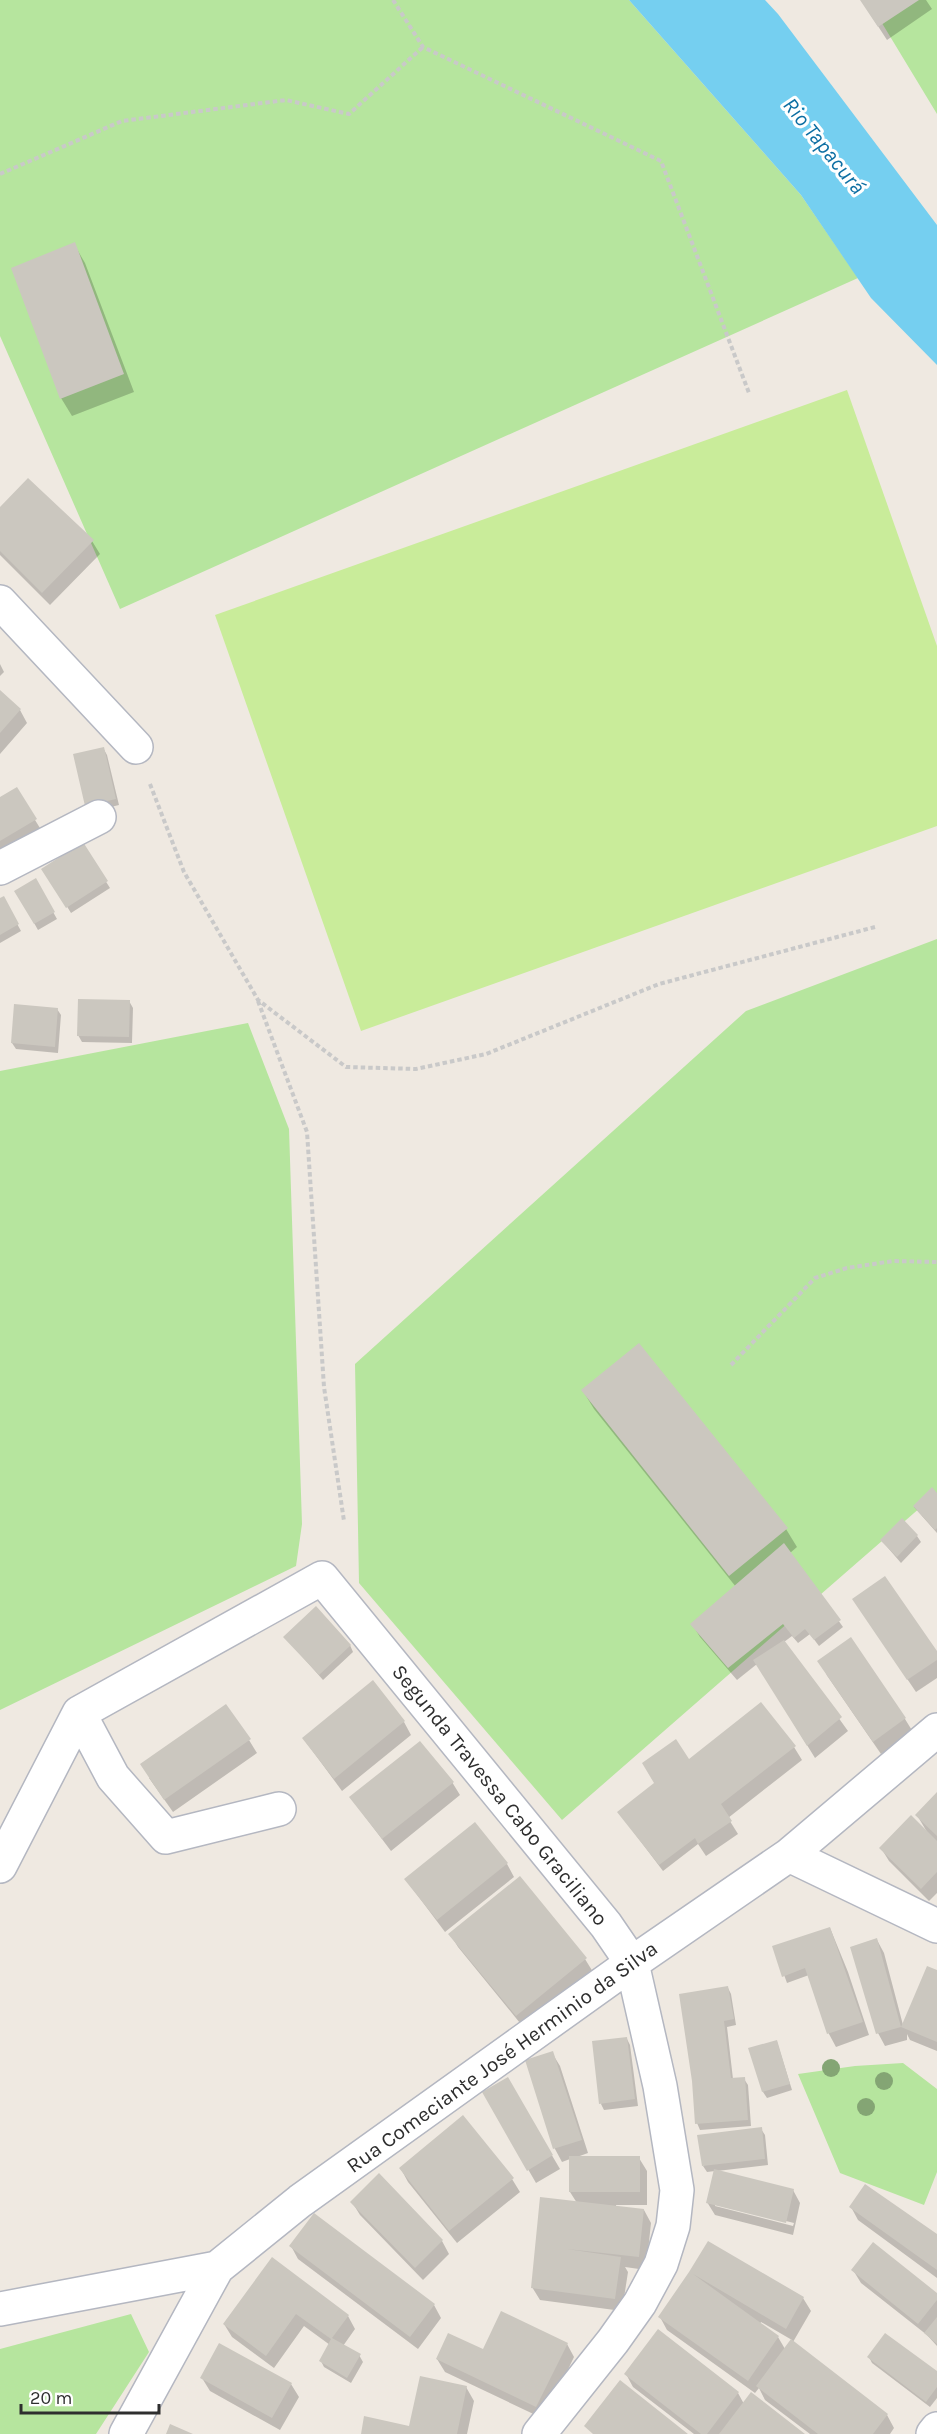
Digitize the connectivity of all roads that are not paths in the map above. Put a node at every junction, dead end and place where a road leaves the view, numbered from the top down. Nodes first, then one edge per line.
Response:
1 (0, 602) edge
2 (136, 747) road end
3 (99, 817) dead end
4 (0, 868) edge
5 (79, 1713) junction
6 (937, 1730) edge
7 (279, 1809) dead end
8 (789, 1855) junction
9 (0, 1866) edge
10 (937, 1926) edge
11 (632, 1963) junction
12 (218, 2268) junction
13 (0, 2308) edge
14 (937, 2429) edge
15 (126, 2434) edge
16 (539, 2434) edge
17 (933, 2434) edge

1 - 2 street
3 - 4 street
5 - 7 street
5 - 9 street
5 - 11 street, Segunda Travessa Cabo Graciliano
6 - 8 street, Rua Comeciante José Herminio da Silva
8 - 10 street
8 - 11 street, Rua Comeciante José Herminio da Silva
11 - 12 street, Rua Comeciante José Herminio da Silva
11 - 16 street, Segunda Travessa Cabo Graciliano
12 - 13 street
12 - 15 street, Rua Comeciante José Herminio da Silva
14 - 17 street

